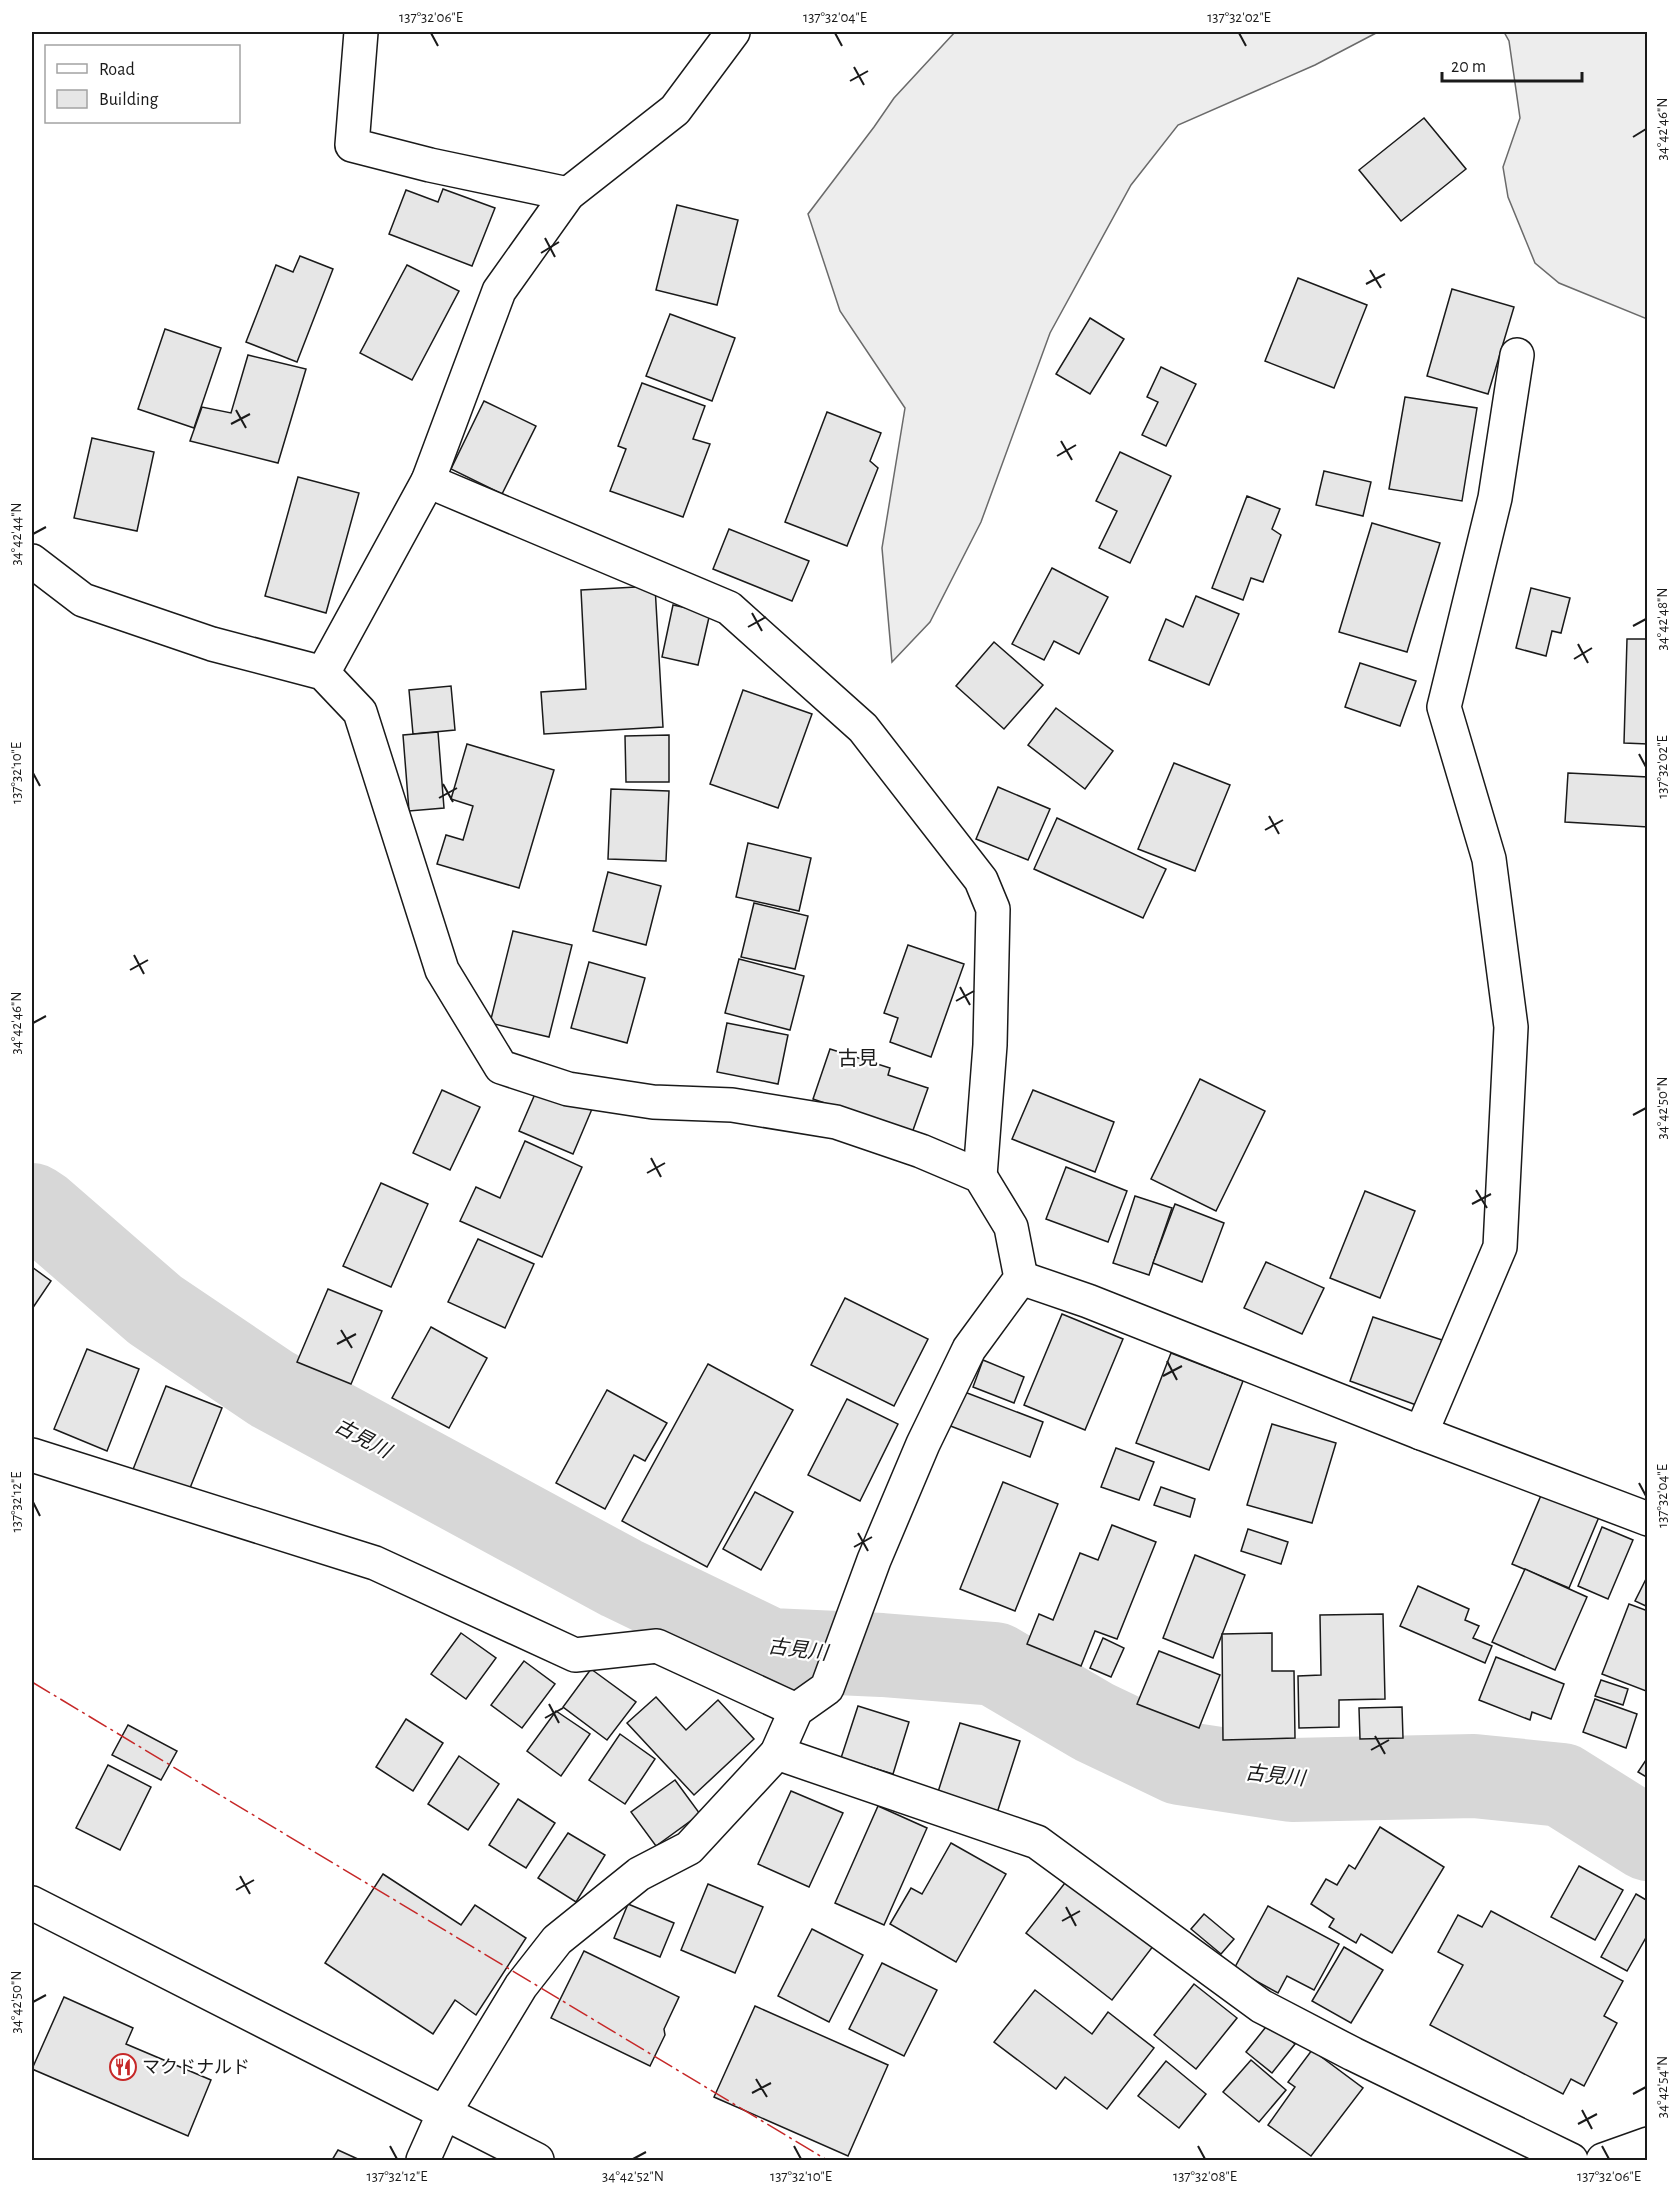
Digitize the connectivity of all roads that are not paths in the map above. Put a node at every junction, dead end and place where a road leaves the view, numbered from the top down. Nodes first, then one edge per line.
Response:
1 (361, 32) edge
2 (733, 32) edge
3 (568, 194) junction
4 (1517, 355) dead end
5 (428, 481) junction
6 (32, 561) edge
7 (323, 673) junction
8 (980, 1176) junction
9 (1022, 1278) junction
10 (1421, 1433) junction
11 (32, 1455) edge
12 (1647, 1519) edge
13 (796, 1710) junction
14 (777, 1753) junction
15 (32, 1903) edge
16 (444, 2114) junction
17 (1647, 2144) edge
18 (423, 2160) edge
19 (537, 2160) edge
20 (1571, 2160) edge
21 (1603, 2160) edge

1 - 3 street
2 - 3 street
3 - 5 street
4 - 10 street
5 - 7 street
5 - 8 street
6 - 7 street
7 - 8 street
8 - 9 street
9 - 10 street
9 - 13 street
10 - 12 street
11 - 13 street
13 - 14 street
14 - 16 street
14 - 20 street
15 - 16 street
16 - 18 street
16 - 19 street
17 - 21 street

